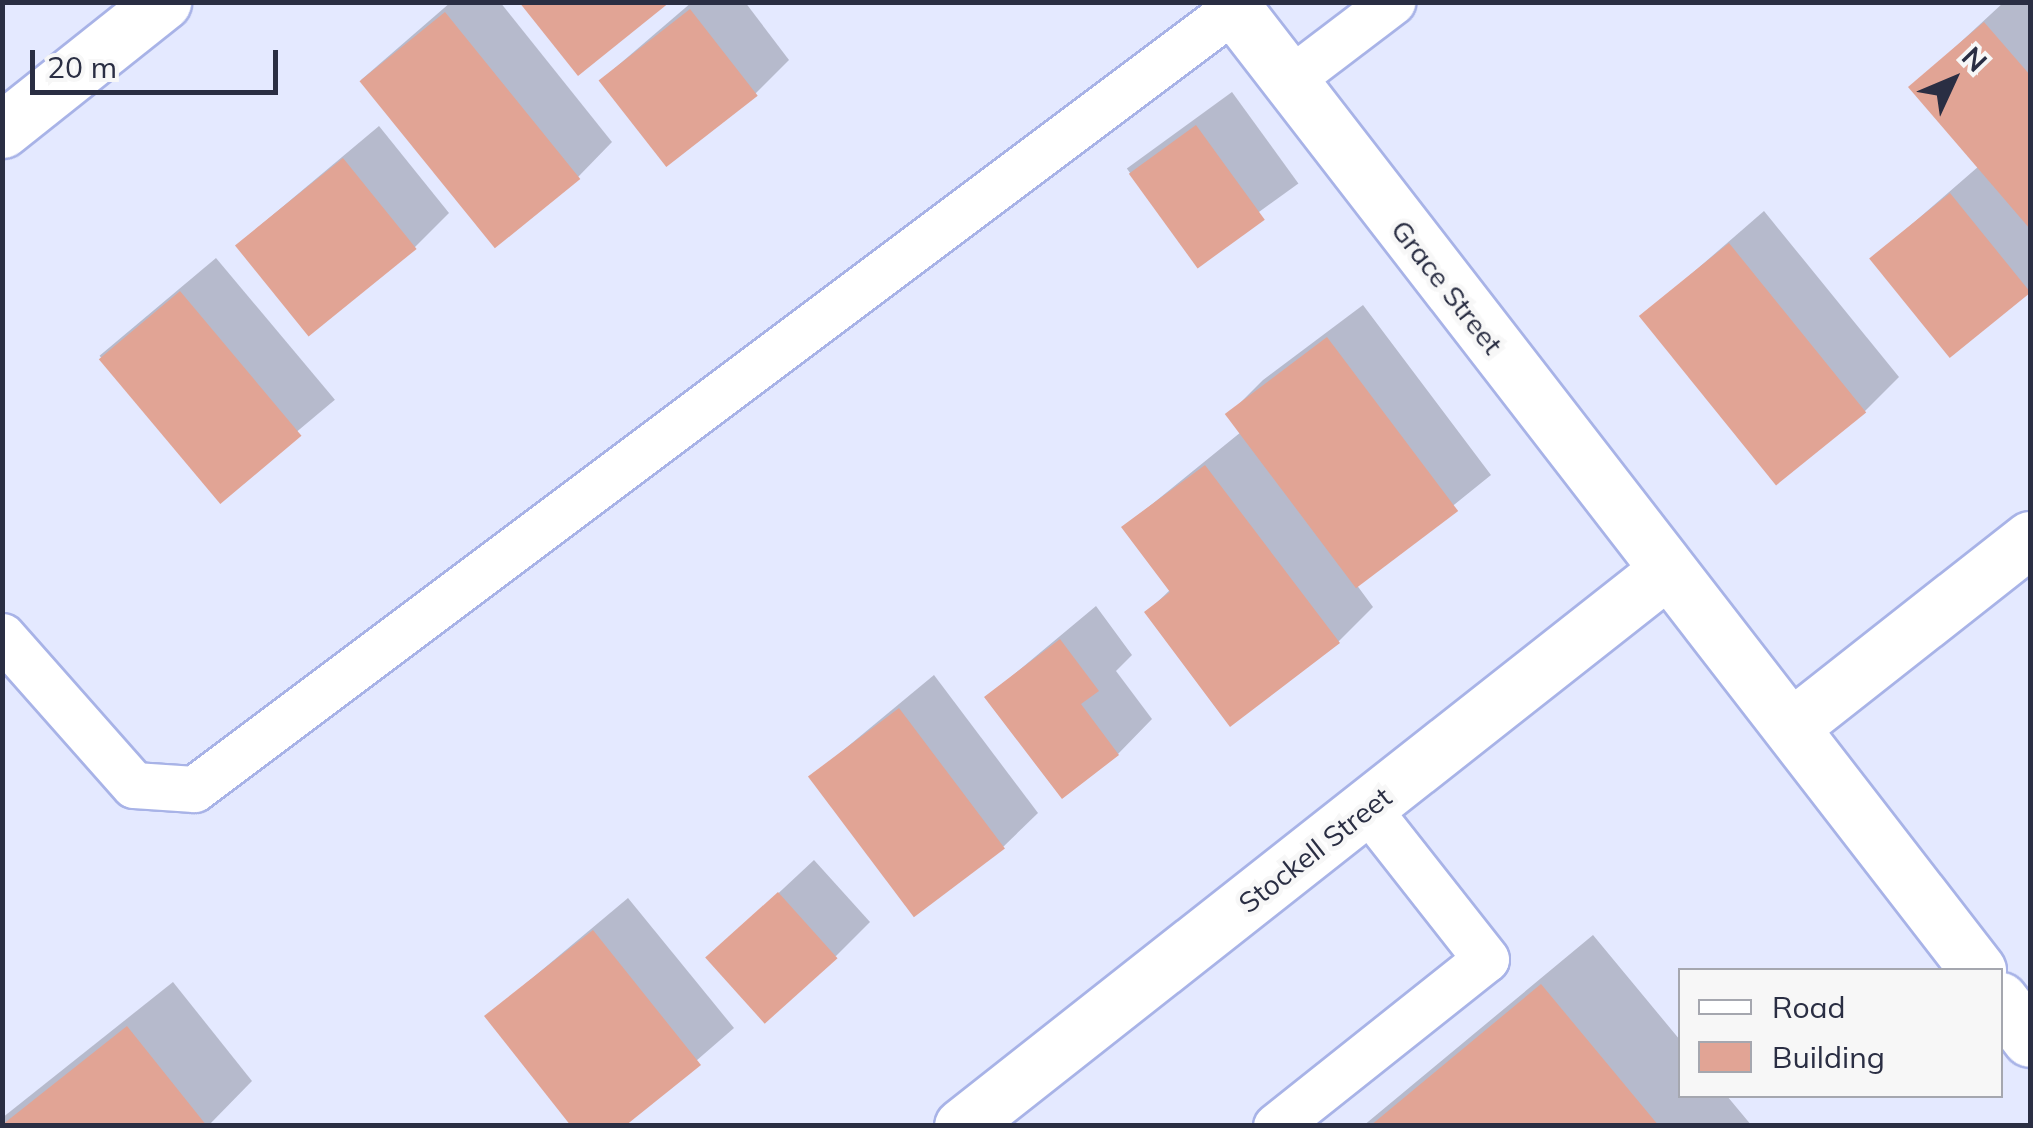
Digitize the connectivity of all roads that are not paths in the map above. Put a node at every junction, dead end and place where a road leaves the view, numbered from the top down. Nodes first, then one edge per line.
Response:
1 (164, 2) edge
2 (1392, 2) edge
3 (1232, 6) edge
4 (1288, 81) junction
5 (2, 130) edge
6 (2030, 539) edge
7 (1666, 571) junction
8 (2, 636) edge
9 (1791, 727) junction
10 (1368, 809) junction
11 (1976, 968) edge
12 (2003, 1004) edge
13 (2030, 1039) edge
14 (962, 1126) edge
15 (1276, 1126) edge

1 - 5 street
2 - 4 lane
3 - 4 street, Grace Street
3 - 8 lane
4 - 7 street, Grace Street
6 - 9 street
7 - 9 street, Grace Street
7 - 10 street, Stockell Street
9 - 11 street
10 - 14 street, Stockell Street
10 - 15 lane
12 - 13 street

